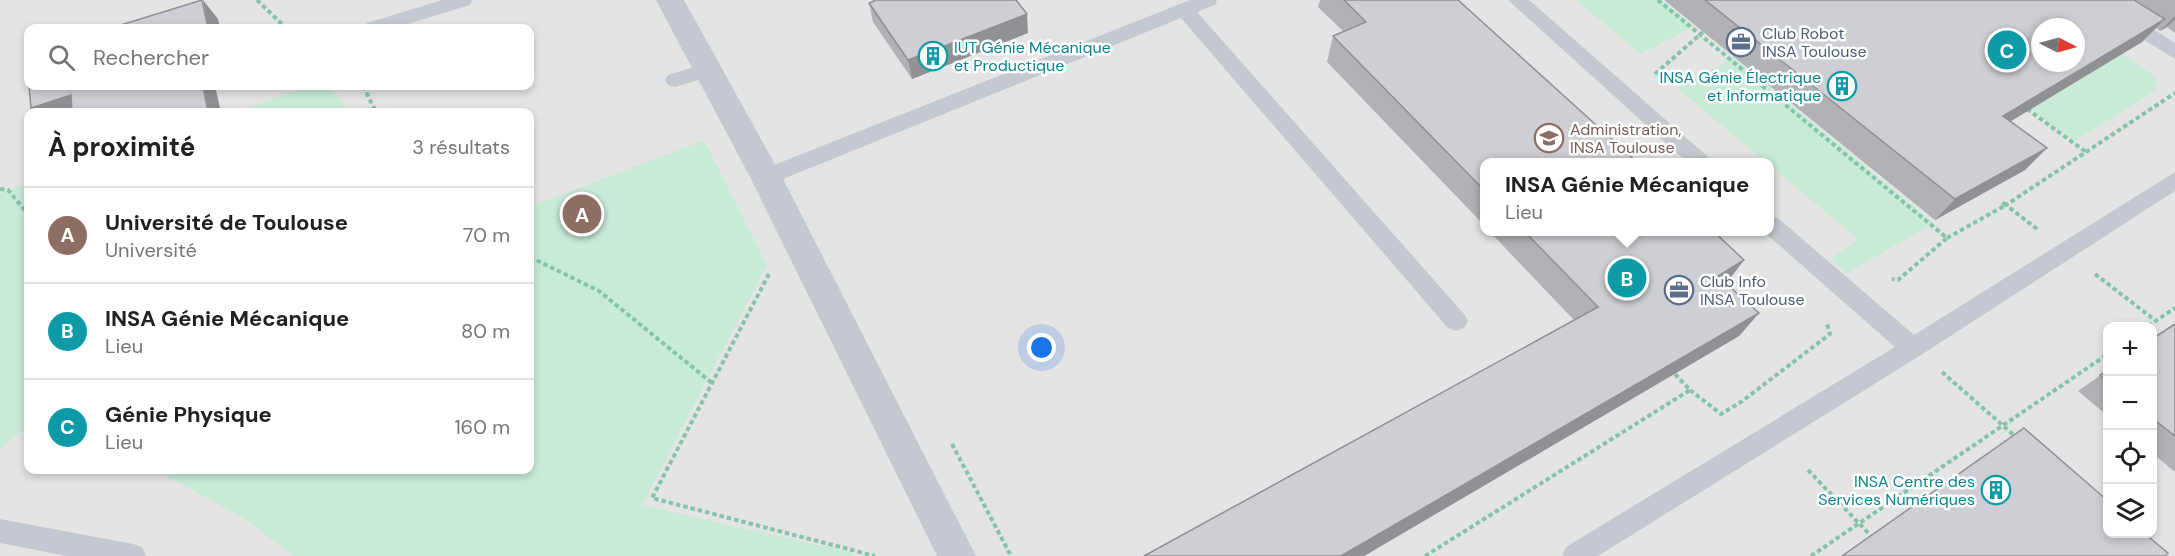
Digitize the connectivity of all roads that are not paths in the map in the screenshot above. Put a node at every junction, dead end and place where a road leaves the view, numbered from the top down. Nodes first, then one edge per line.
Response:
1 (463, 0) edge
2 (670, 0) edge
3 (1208, 0) edge
4 (1517, 0) edge
5 (2094, 0) edge
6 (1184, 9) junction
7 (387, 24) edge
8 (2175, 52) edge
9 (707, 70) junction
10 (675, 80) dead end
11 (1695, 158) edge
12 (766, 177) junction
13 (2175, 180) edge
14 (1774, 227) edge
15 (1456, 321) dead end
16 (1913, 348) junction
17 (0, 531) edge
18 (133, 556) edge
19 (957, 556) edge
20 (1575, 556) edge

1 - 7 lane
2 - 9 street
3 - 6 lane
4 - 11 lane
5 - 8 lane
6 - 12 lane
6 - 15 lane
9 - 10 lane
9 - 12 street
12 - 19 street
13 - 16 lane
14 - 16 lane
16 - 20 lane
17 - 18 lane

